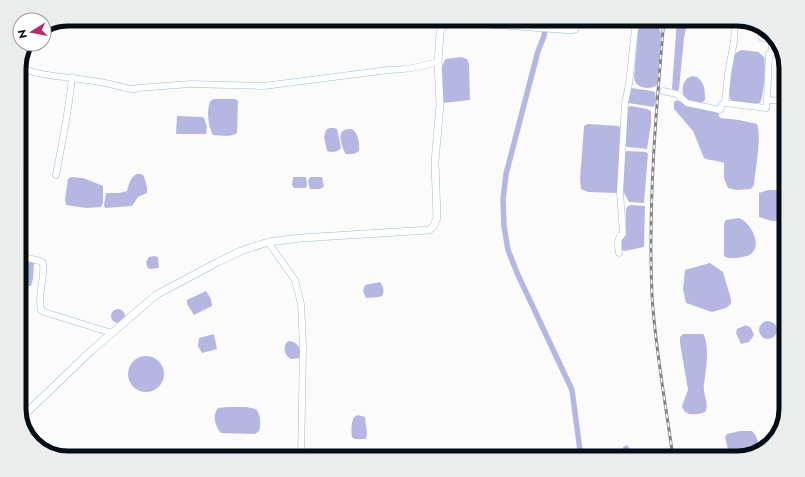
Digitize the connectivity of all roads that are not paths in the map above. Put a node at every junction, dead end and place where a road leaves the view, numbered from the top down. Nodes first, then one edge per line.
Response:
1 (443, 26) edge
2 (539, 26) edge
3 (576, 26) edge
4 (635, 26) edge
5 (735, 26) edge
6 (773, 47) edge
7 (438, 62) junction
8 (26, 70) edge
9 (72, 77) junction
10 (663, 91) dead end
11 (767, 100) junction
12 (779, 101) edge
13 (725, 103) junction
14 (56, 176) dead end
15 (268, 242) junction
16 (619, 253) dead end
17 (26, 258) edge
18 (112, 333) junction
19 (26, 413) edge
20 (301, 451) edge

1 - 7 street
2 - 3 street
4 - 16 street
5 - 13 street
6 - 11 street
7 - 9 street
7 - 15 street
8 - 9 street
9 - 14 street
10 - 13 street
11 - 12 street
11 - 13 street
15 - 18 street
15 - 20 street
17 - 18 street
18 - 19 street

